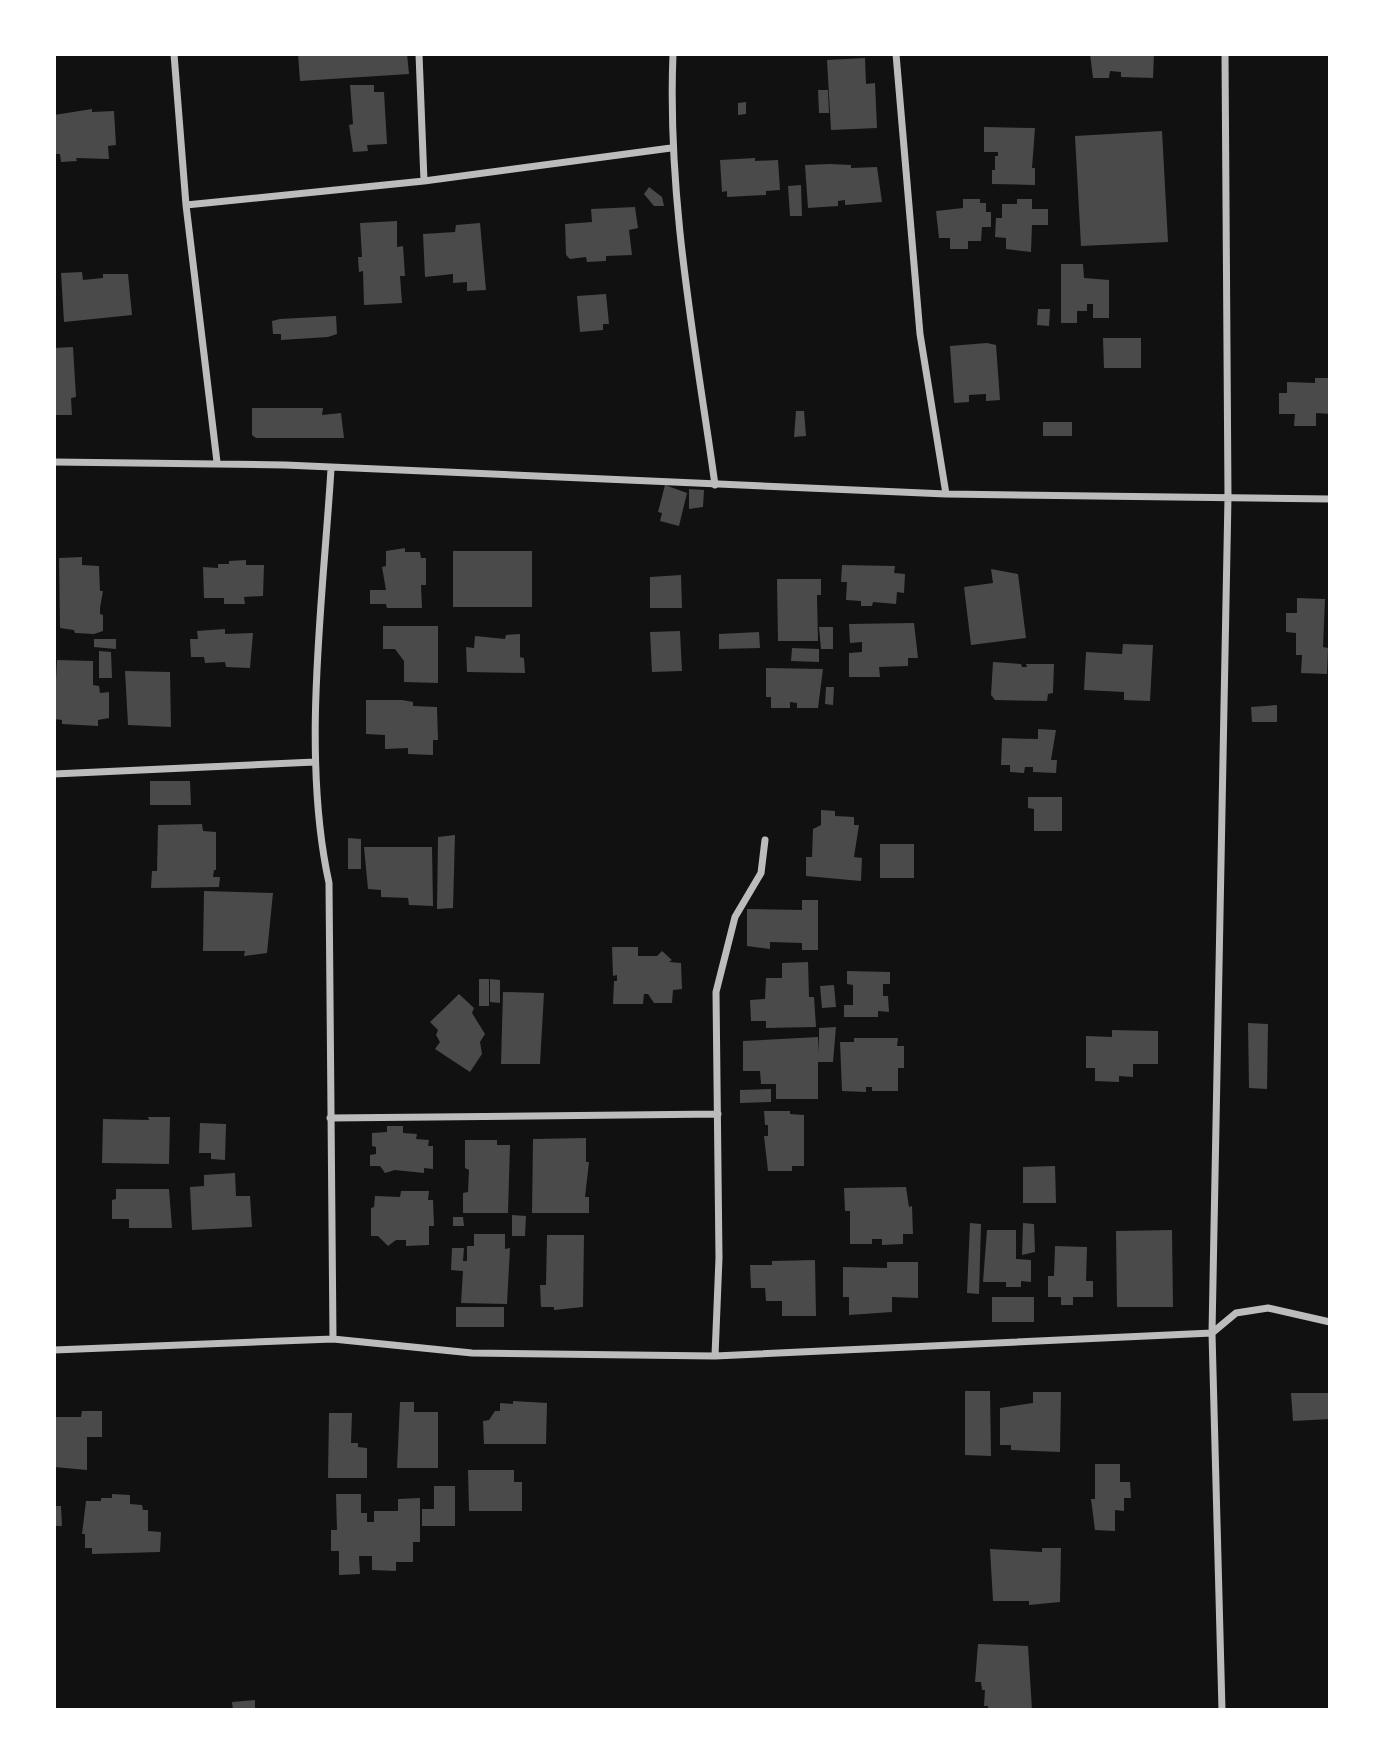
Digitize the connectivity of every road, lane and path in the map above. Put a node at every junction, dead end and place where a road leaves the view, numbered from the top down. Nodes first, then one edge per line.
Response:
1 (174, 54) edge
2 (419, 54) edge
3 (673, 54) edge
4 (895, 54) edge
5 (1225, 54) edge
6 (671, 148) junction
7 (424, 181) junction
8 (186, 205) junction
9 (54, 462) edge
10 (217, 462) junction
11 (331, 469) junction
12 (715, 485) junction
13 (946, 494) junction
14 (1228, 497) junction
15 (1330, 499) edge
16 (315, 762) junction
17 (54, 774) edge
18 (765, 840) dead end
19 (718, 1114) junction
20 (330, 1118) junction
21 (1330, 1322) edge
22 (1212, 1334) junction
23 (333, 1339) junction
24 (54, 1350) edge
25 (715, 1356) junction
26 (1223, 1710) edge

1 - 8 street
2 - 7 street
3 - 6 street
4 - 13 street
5 - 14 street
6 - 7 street
6 - 12 street
7 - 8 street
8 - 10 street
9 - 10 street
10 - 11 street
11 - 12 street
11 - 16 street
12 - 13 street
13 - 14 street
14 - 15 street
14 - 22 street
16 - 17 street
16 - 20 street
18 - 19 street
19 - 20 street
19 - 25 street
20 - 23 street
21 - 22 street
22 - 25 street
22 - 26 street
23 - 24 street
23 - 25 street

